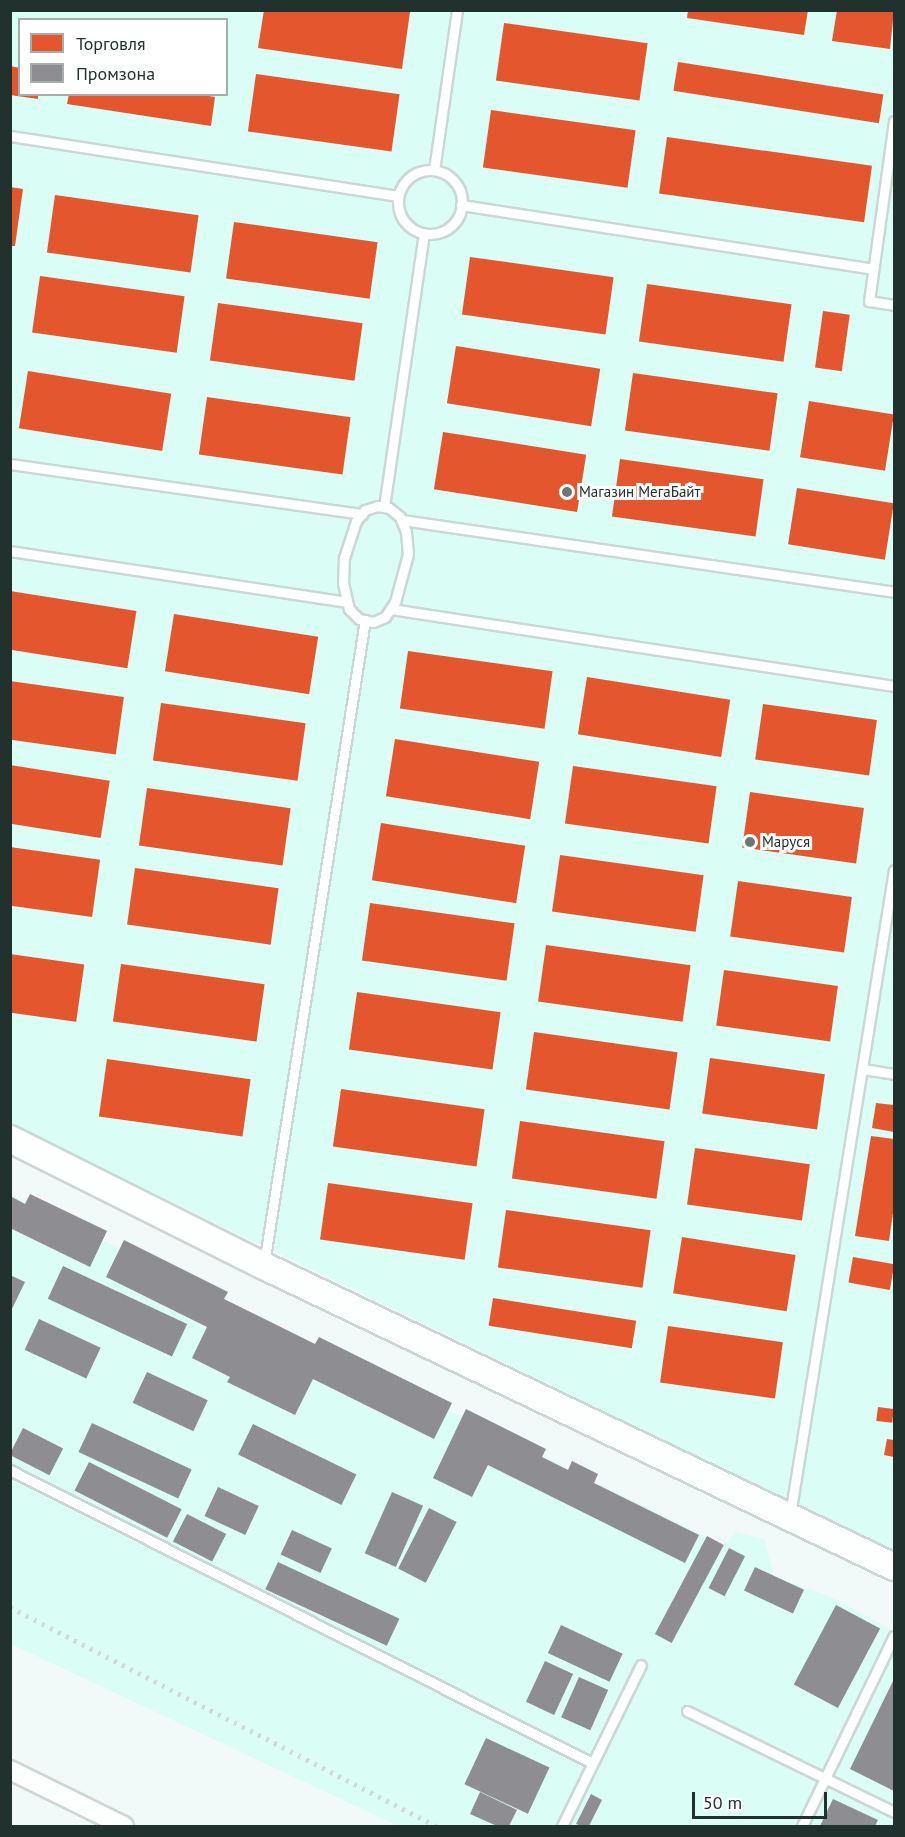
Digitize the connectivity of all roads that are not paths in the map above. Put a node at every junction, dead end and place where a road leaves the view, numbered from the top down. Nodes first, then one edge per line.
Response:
1 (457, 10) edge
2 (894, 121) edge
3 (10, 136) edge
4 (434, 171) junction
5 (398, 196) junction
6 (461, 205) junction
7 (424, 234) junction
8 (873, 269) junction
9 (894, 304) edge
10 (10, 464) edge
11 (384, 507) junction
12 (362, 514) junction
13 (402, 520) junction
14 (10, 551) edge
15 (894, 592) edge
16 (346, 602) junction
17 (391, 609) junction
18 (365, 620) junction
19 (894, 686) edge
20 (894, 870) edge
21 (893, 887) edge
22 (863, 1069) junction
23 (894, 1074) edge
24 (10, 1139) edge
25 (264, 1266) junction
26 (10, 1470) edge
27 (790, 1515) junction
28 (894, 1567) edge
29 (894, 1636) edge
30 (641, 1665) dead end
31 (687, 1711) dead end
32 (592, 1763) junction
33 (10, 1770) edge
34 (827, 1776) junction
35 (894, 1812) edge
36 (124, 1827) edge
37 (561, 1827) edge
38 (802, 1827) edge

1 - 4 lane
2 - 8 lane
3 - 5 lane
4 - 5 lane
4 - 6 lane
5 - 7 lane
6 - 7 lane
6 - 8 lane
7 - 11 lane
8 - 9 lane
10 - 12 lane
11 - 12 lane
11 - 13 lane
12 - 16 lane
13 - 15 lane
13 - 17 lane
14 - 16 lane
16 - 18 lane
17 - 18 lane
17 - 19 lane
18 - 25 lane
20 - 21 lane
21 - 22 lane
22 - 23 lane
22 - 27 lane
24 - 25 street
25 - 27 street
26 - 32 lane
27 - 28 street
29 - 34 lane
30 - 32 lane
31 - 34 lane
32 - 37 lane
33 - 36 street
34 - 35 lane
34 - 38 lane

